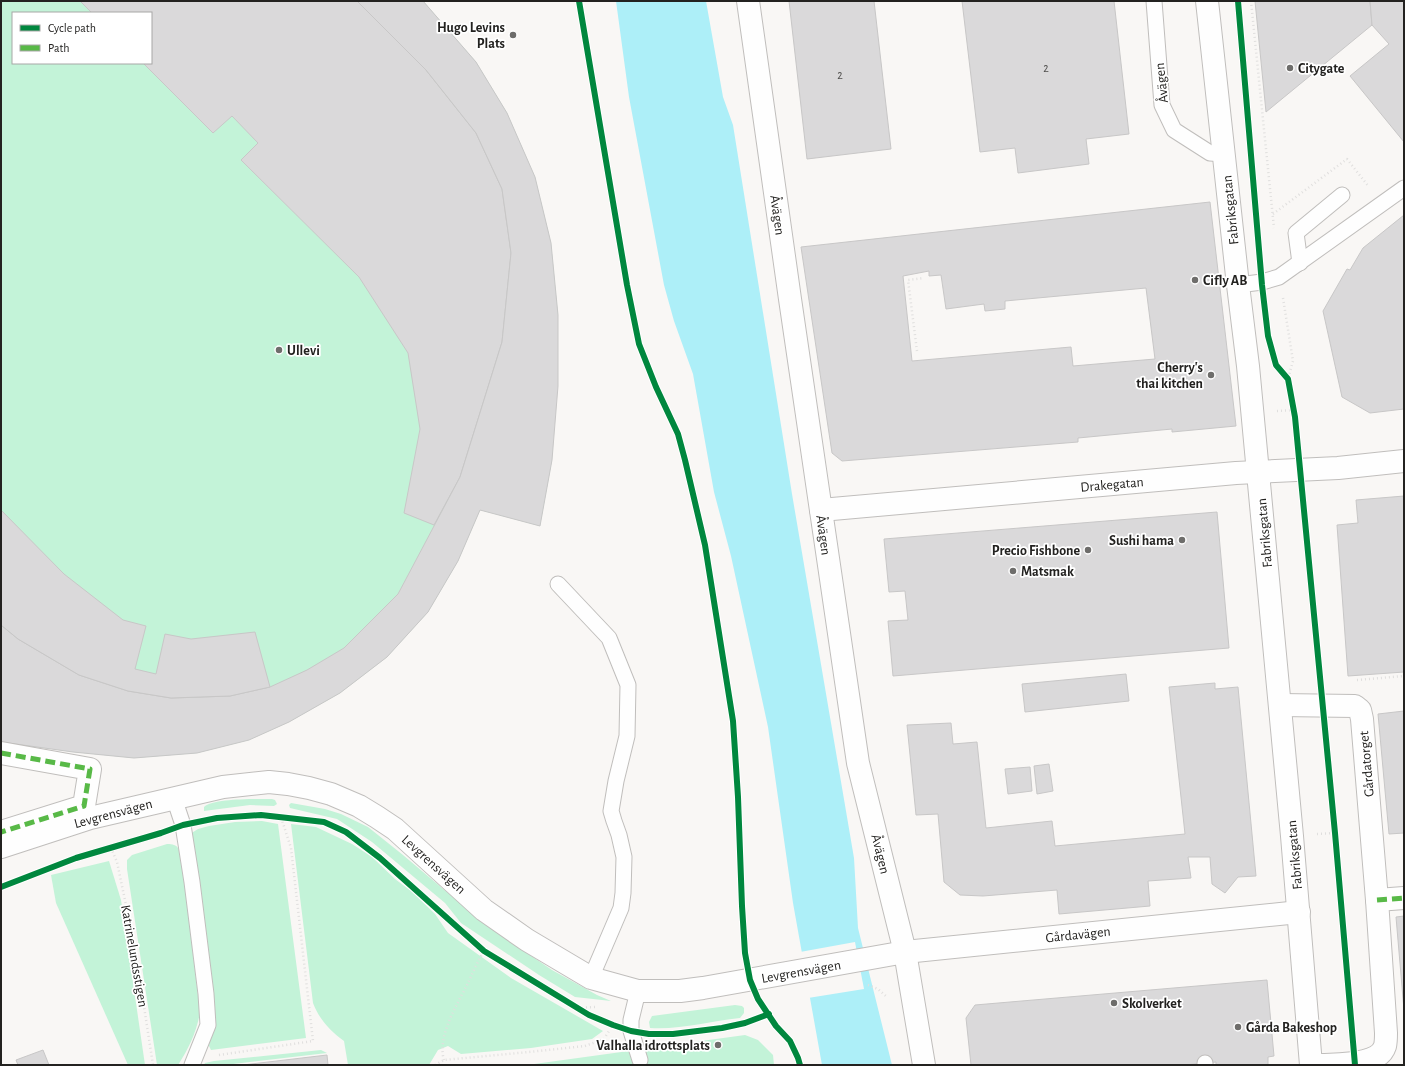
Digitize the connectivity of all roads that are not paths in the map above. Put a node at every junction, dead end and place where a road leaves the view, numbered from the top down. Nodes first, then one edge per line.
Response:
1 (748, 1) edge
2 (1154, 1) edge
3 (1207, 1) edge
4 (1224, 154) junction
5 (1404, 188) edge
6 (1342, 195) dead end
7 (1300, 263) junction
8 (1238, 285) junction
9 (1404, 461) edge
10 (1258, 471) junction
11 (820, 510) junction
12 (558, 584) dead end
13 (1280, 705) junction
14 (1, 753) edge
15 (174, 798) junction
16 (1, 832) edge
17 (1, 847) edge
18 (1404, 898) edge
19 (1377, 900) junction
20 (1299, 912) junction
21 (906, 952) junction
22 (857, 960) joint
23 (591, 978) junction
24 (638, 991) junction
25 (640, 1060) dead end
26 (194, 1062) edge
27 (924, 1065) edge
28 (1311, 1065) edge
29 (1322, 1065) edge

1 - 11 street, Åvägen
2 - 4 lane, Åvägen
3 - 4 street, Fabriksgatan
4 - 8 street, Fabriksgatan
5 - 7 lane
6 - 7 lane
7 - 8 lane
8 - 10 street, Fabriksgatan
9 - 10 street, Drakegatan
10 - 11 street, Drakegatan
10 - 13 street, Fabriksgatan
11 - 21 street, Åvägen
12 - 23 lane
13 - 19 street, Gårdatorget
13 - 20 street, Fabriksgatan
14 - 16 street
15 - 17 street, Levgrensvägen
15 - 23 street, Levgrensvägen
15 - 26 lane
18 - 19 street
19 - 29 street, Gårdatorget
20 - 21 street, Gårdavägen
20 - 28 street, Fabriksgatan
21 - 22 street, Gårdavägen
21 - 27 street, Åvägen
22 - 24 street, Levgrensvägen
23 - 24 street, Levgrensvägen
24 - 25 lane

